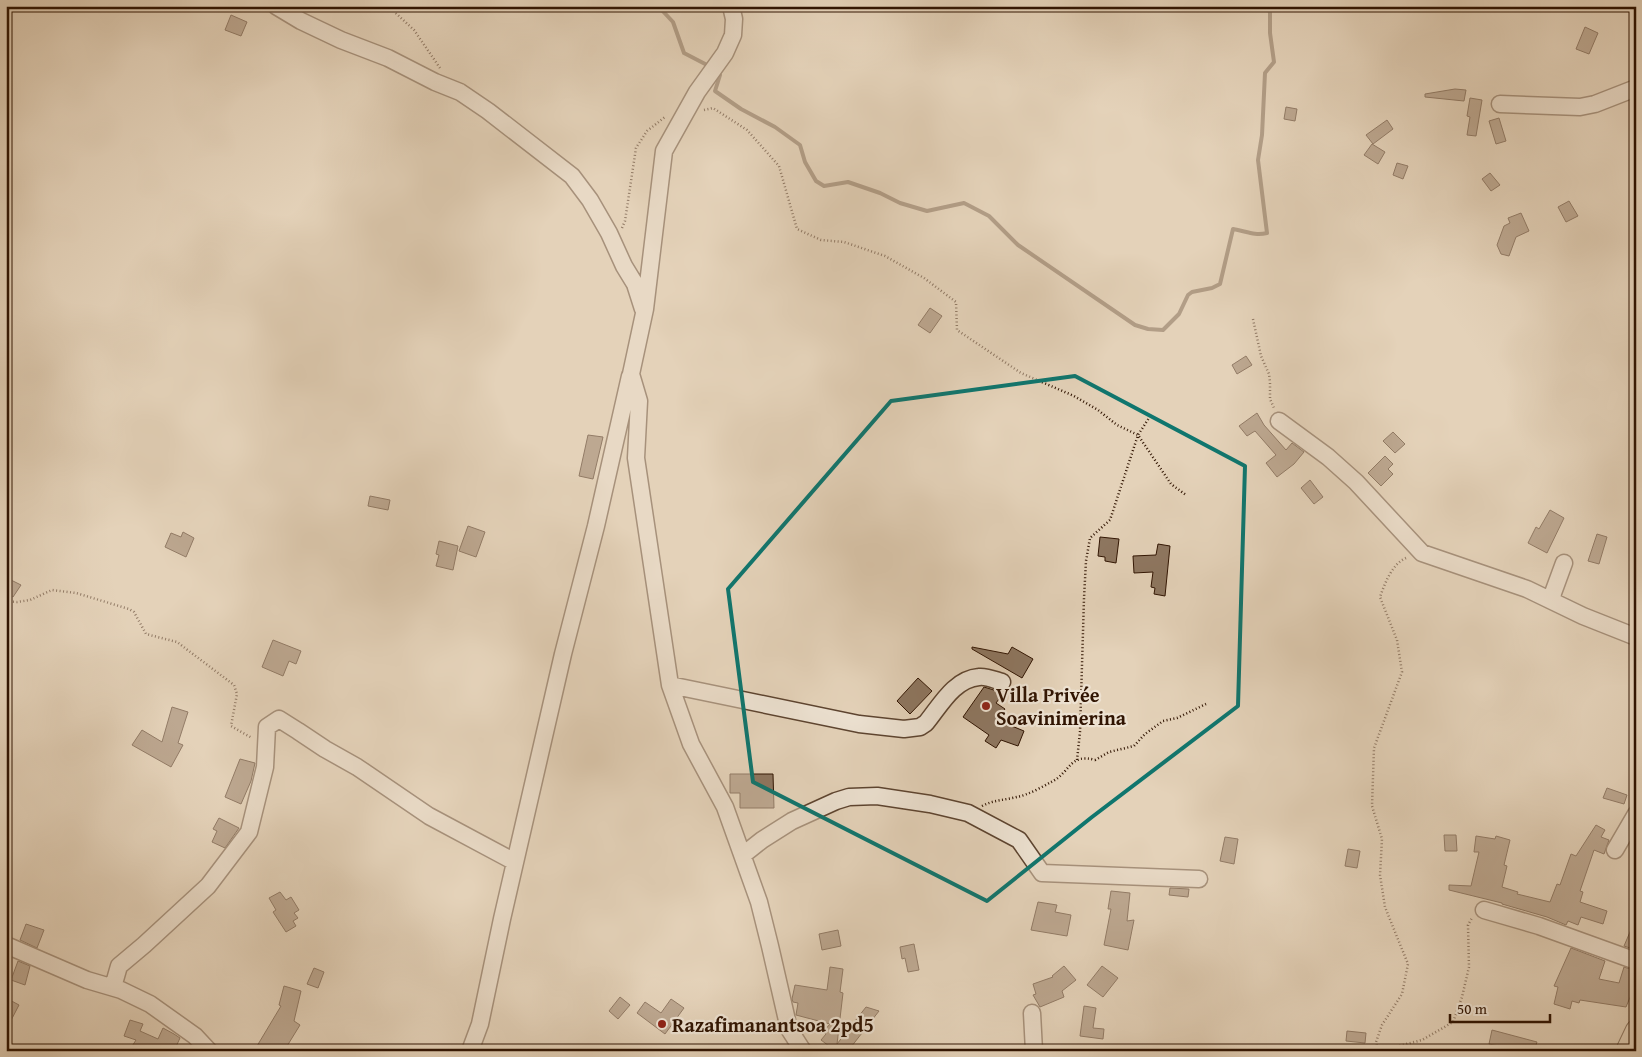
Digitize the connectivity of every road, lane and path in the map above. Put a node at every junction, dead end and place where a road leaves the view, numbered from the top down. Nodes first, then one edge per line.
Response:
1 (276, 6) edge
2 (388, 6) edge
3 (731, 6) edge
4 (441, 69) dead end
5 (1636, 88) edge
6 (1500, 104) dead end
7 (686, 113) junction
8 (615, 246) junction
9 (644, 314) junction
10 (1253, 320) dead end
11 (631, 374) junction
12 (1149, 418) dead end
13 (1279, 421) joint
14 (1138, 435) junction
15 (1186, 495) dead end
16 (1422, 553) junction
17 (1564, 563) dead end
18 (6, 601) edge
19 (1552, 601) junction
20 (1636, 637) edge
21 (1002, 682) dead end
22 (670, 685) junction
23 (1206, 704) dead end
24 (267, 742) junction
25 (1078, 760) junction
26 (968, 814) junction
27 (1636, 814) edge
28 (1615, 850) dead end
29 (743, 855) junction
30 (515, 862) junction
31 (1199, 879) dead end
32 (1484, 910) joint
33 (6, 945) edge
34 (1636, 961) edge
35 (113, 988) junction
36 (1032, 1013) dead end
37 (1636, 1030) edge
38 (209, 1051) edge
39 (470, 1051) edge
40 (803, 1051) edge
41 (1034, 1051) edge
42 (1626, 1051) edge

1 - 8 street
2 - 4 path
3 - 7 street
5 - 6 street
7 - 8 path
7 - 9 street
7 - 14 path
8 - 9 street
9 - 11 street
10 - 13 path
11 - 22 street
11 - 30 street
12 - 14 path
13 - 16 street
14 - 15 path
14 - 25 path
16 - 19 street
16 - 32 path
17 - 19 street
18 - 24 path
19 - 20 street
21 - 22 street
22 - 29 street
23 - 25 path
24 - 30 street
24 - 35 street
25 - 26 path
26 - 29 street
26 - 31 street
27 - 28 street
29 - 40 street
30 - 39 street
32 - 34 street
33 - 35 street
35 - 38 street
36 - 41 street
37 - 42 main road

